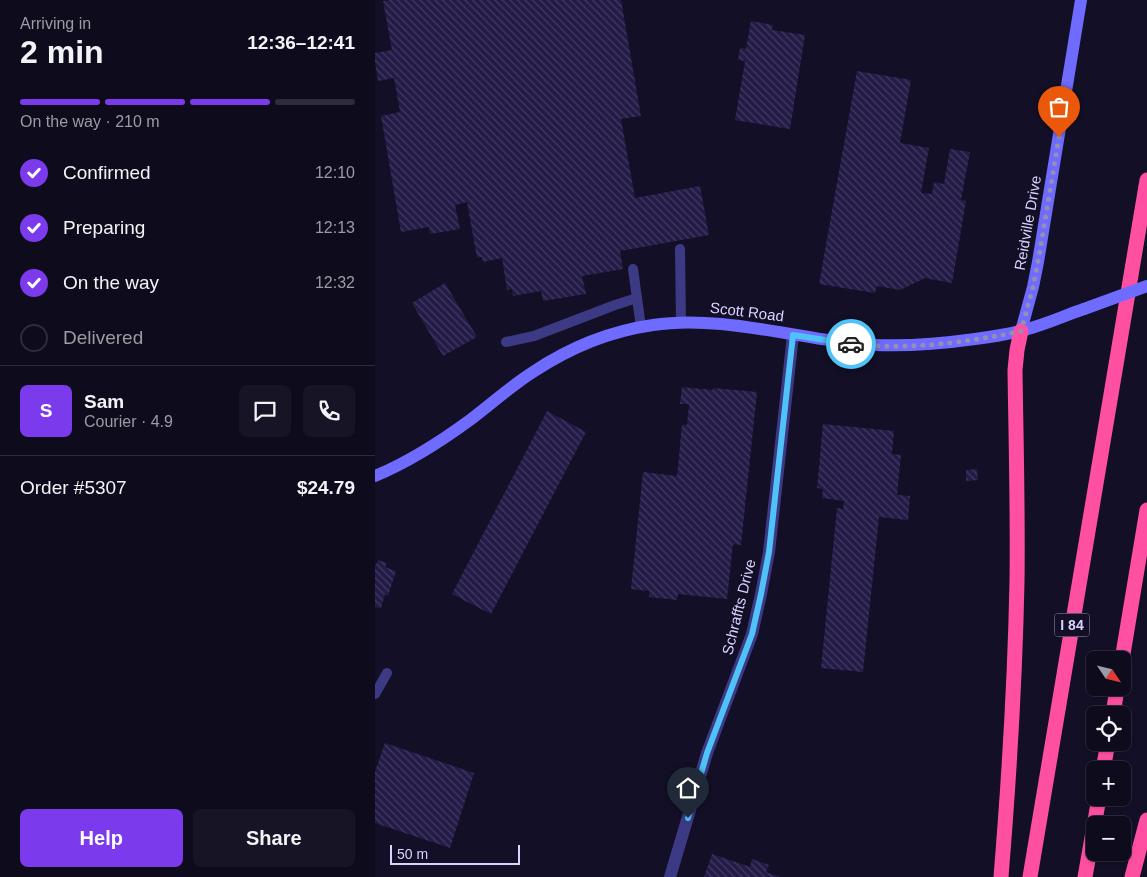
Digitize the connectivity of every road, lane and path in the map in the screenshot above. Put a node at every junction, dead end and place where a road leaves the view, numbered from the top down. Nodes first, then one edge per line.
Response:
1 (1081, 0) edge
2 (1147, 180) edge
3 (680, 249) dead end
4 (633, 269) dead end
5 (1147, 286) edge
6 (637, 298) junction
7 (681, 322) junction
8 (641, 327) junction
9 (1021, 331) junction
10 (793, 335) junction
11 (506, 342) dead end
12 (375, 476) edge
13 (1147, 510) edge
14 (1124, 651) edge
15 (387, 673) dead end
16 (375, 694) edge
17 (1098, 806) edge
18 (1147, 820) edge
19 (670, 877) edge
20 (1001, 877) edge
21 (1030, 877) edge
22 (1085, 877) edge
23 (1132, 877) edge

1 - 9 main road, Reidville Drive
2 - 21 highway, I 84
3 - 7 lane
4 - 6 lane
5 - 9 main road, Scott Road, bridge
6 - 8 lane
6 - 11 lane
7 - 8 main road, Scott Road
7 - 10 main road, Scott Road
8 - 12 main road, Scott Road
9 - 10 main road, Scott Road
9 - 20 highway
10 - 19 street, Schraffts Drive
13 - 14 highway
15 - 16 lane
17 - 22 highway
18 - 23 highway

